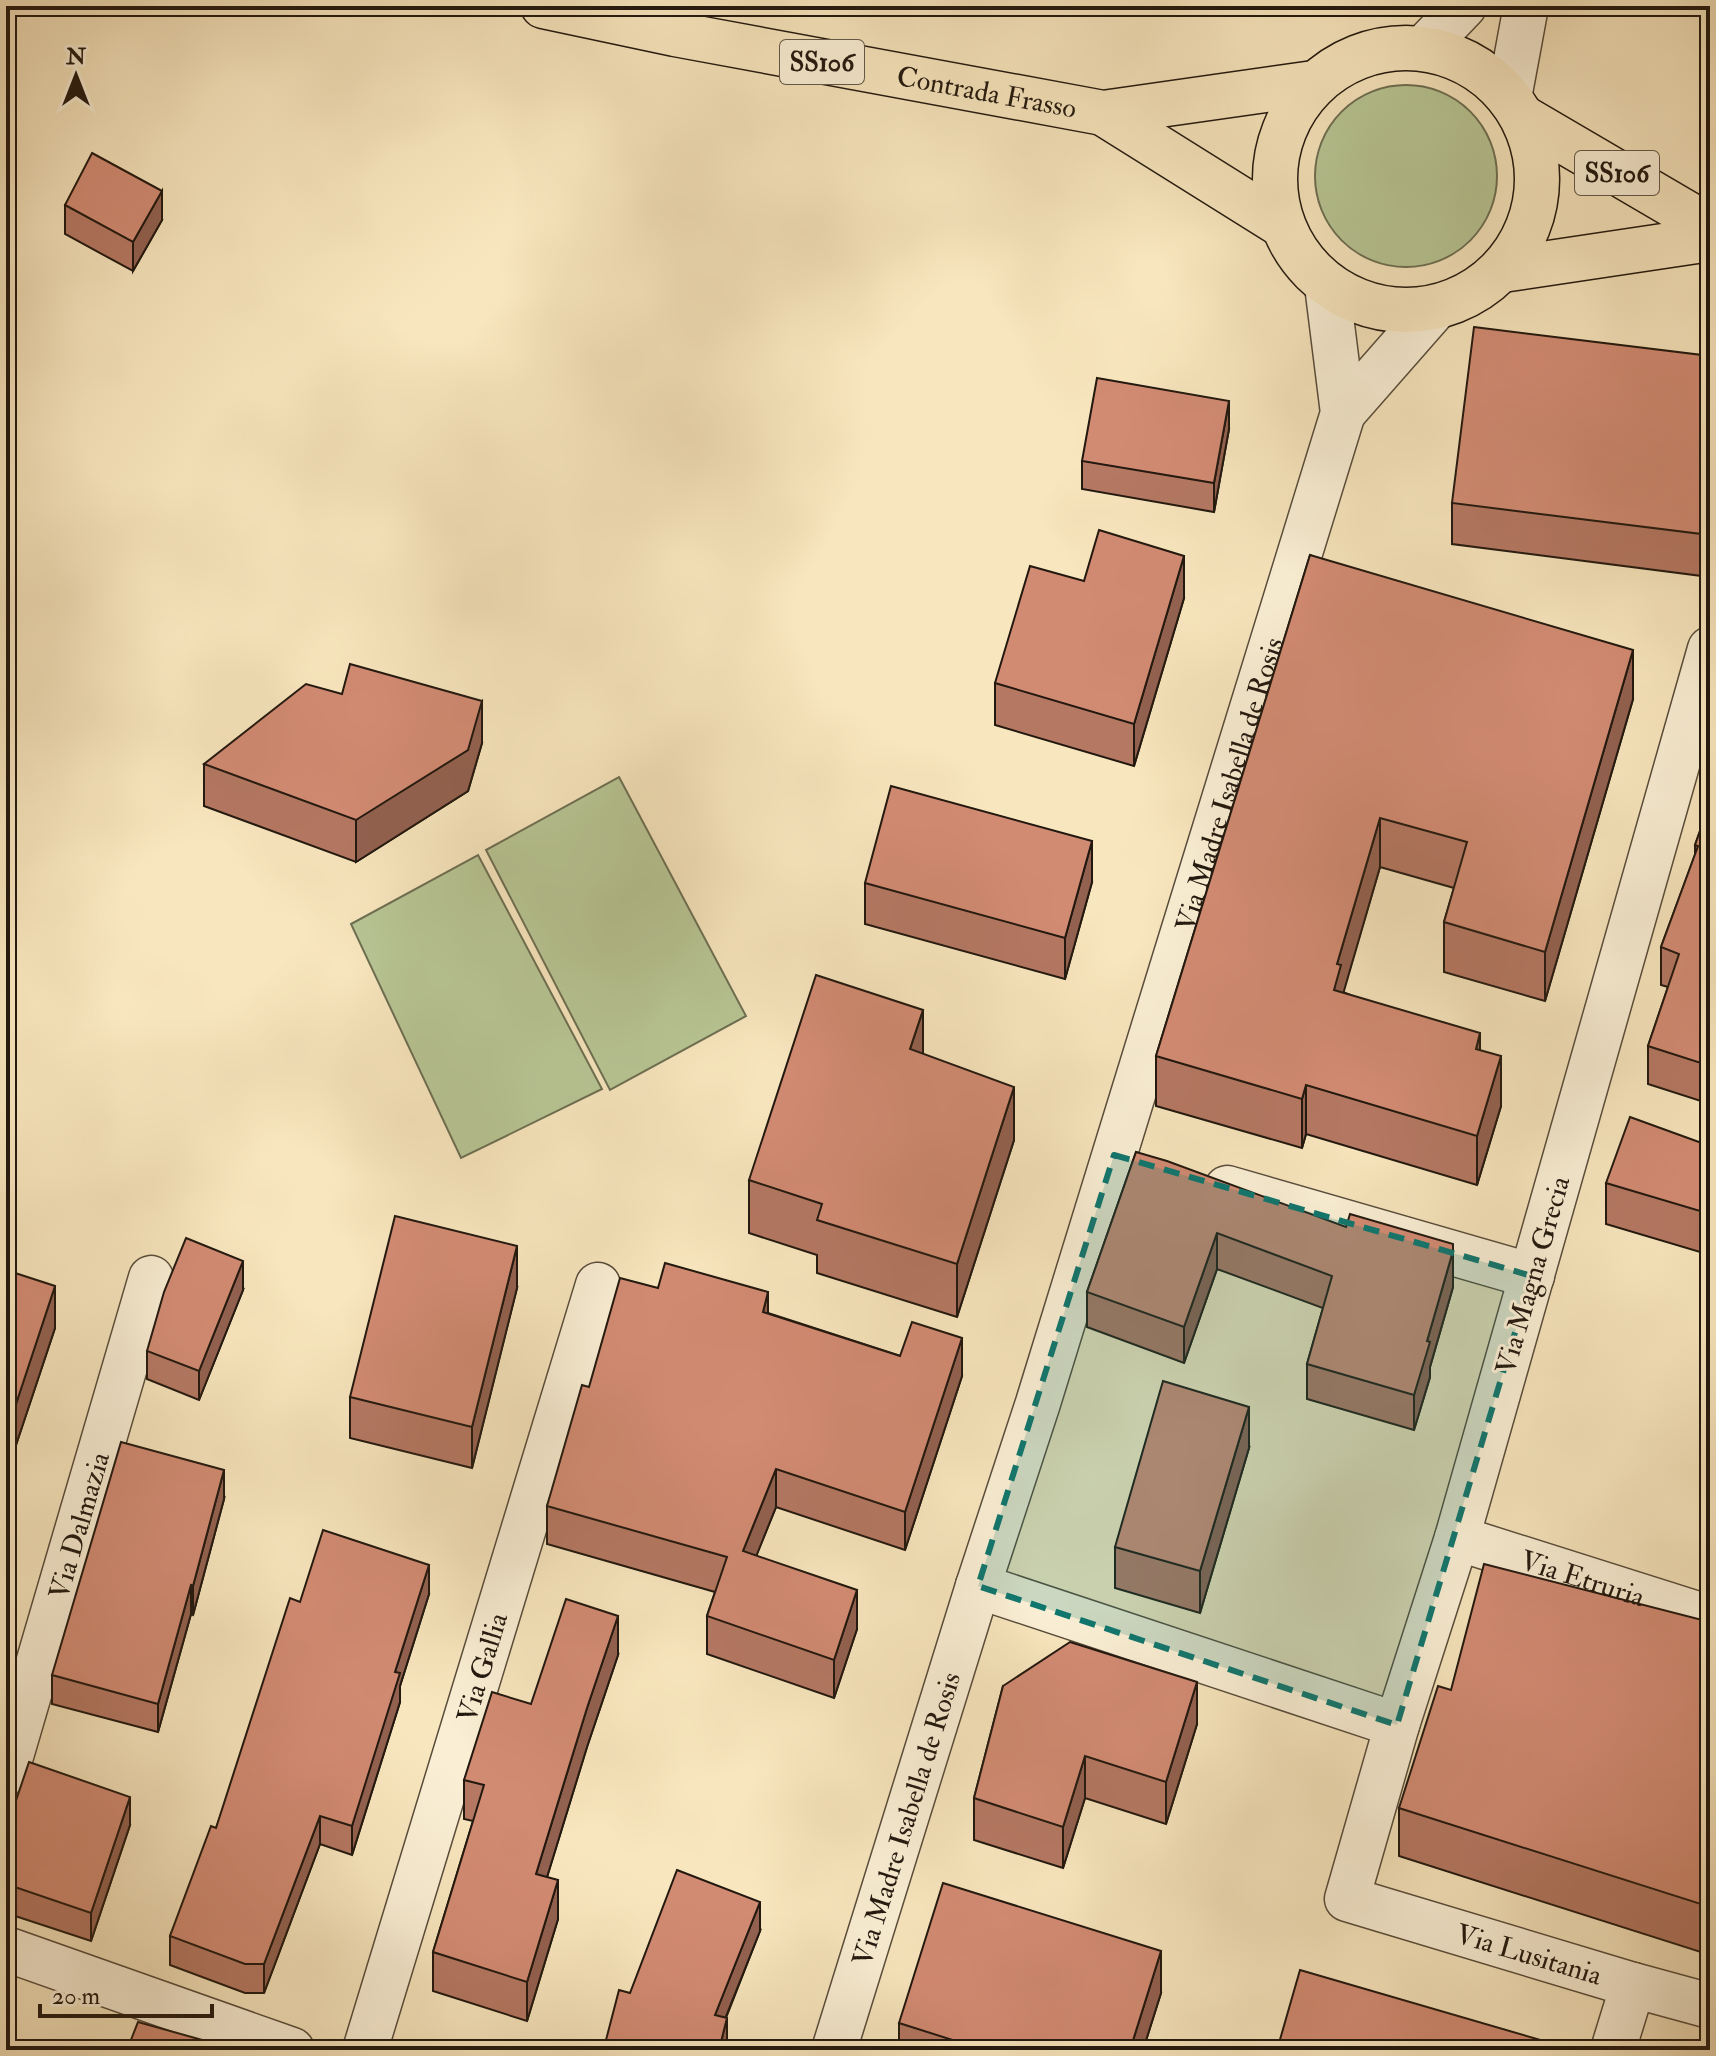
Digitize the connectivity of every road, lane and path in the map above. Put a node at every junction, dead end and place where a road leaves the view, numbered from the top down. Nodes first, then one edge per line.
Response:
1 (543, 6) edge
2 (1464, 6) edge
3 (1526, 6) edge
4 (1424, 48) junction
5 (1314, 83) junction
6 (1516, 108) junction
7 (1103, 113) junction
8 (1282, 225) junction
9 (1710, 227) edge
10 (1710, 239) edge
11 (1502, 270) junction
12 (1327, 285) junction
13 (1436, 307) junction
14 (1343, 413) junction
15 (1710, 649) edge
16 (1114, 1155) junction
17 (1532, 1276) junction
18 (151, 1278) dead end
19 (598, 1285) dead end
20 (1457, 1538) junction
21 (978, 1586) junction
22 (1710, 1618) edge
23 (1397, 1725) junction
24 (6, 1773) edge
25 (1347, 1899) joint
26 (6, 1949) edge
27 (1633, 1985) junction
28 (1710, 2006) edge
29 (292, 2050) edge
30 (365, 2050) edge
31 (834, 2050) edge
32 (1613, 2050) edge

1 - 7 main road, Contrada Frasso / SS106
2 - 4 street
3 - 6 street
4 - 5 main road, SS106
4 - 6 main road, SS106
5 - 7 main road, Contrada Frasso / SS106
5 - 8 main road, SS106
6 - 9 main road, SS106
6 - 11 main road, SS106
7 - 8 main road, Contrada Frasso / SS106
8 - 12 main road, SS106
10 - 11 main road, SS106
11 - 13 main road, SS106
12 - 13 main road, SS106
12 - 14 street, Via Madre Isabella de Rosis
13 - 14 street, Via Madre Isabella de Rosis
14 - 16 street, Via Madre Isabella de Rosis
15 - 17 street, Via Magna Grecia
16 - 17 street
16 - 21 street, Via Madre Isabella de Rosis
17 - 20 street, Via Magna Grecia
18 - 24 street, Via Dalmazia
19 - 30 street, Via Gallia
20 - 22 street, Via Etruria
20 - 23 street, Via Magna Grecia
21 - 23 street
21 - 31 street, Via Madre Isabella de Rosis
23 - 25 street, Via Magna Grecia
25 - 27 street, Via Lusitania
26 - 29 street
27 - 28 street, Via Lusitania
27 - 32 street

